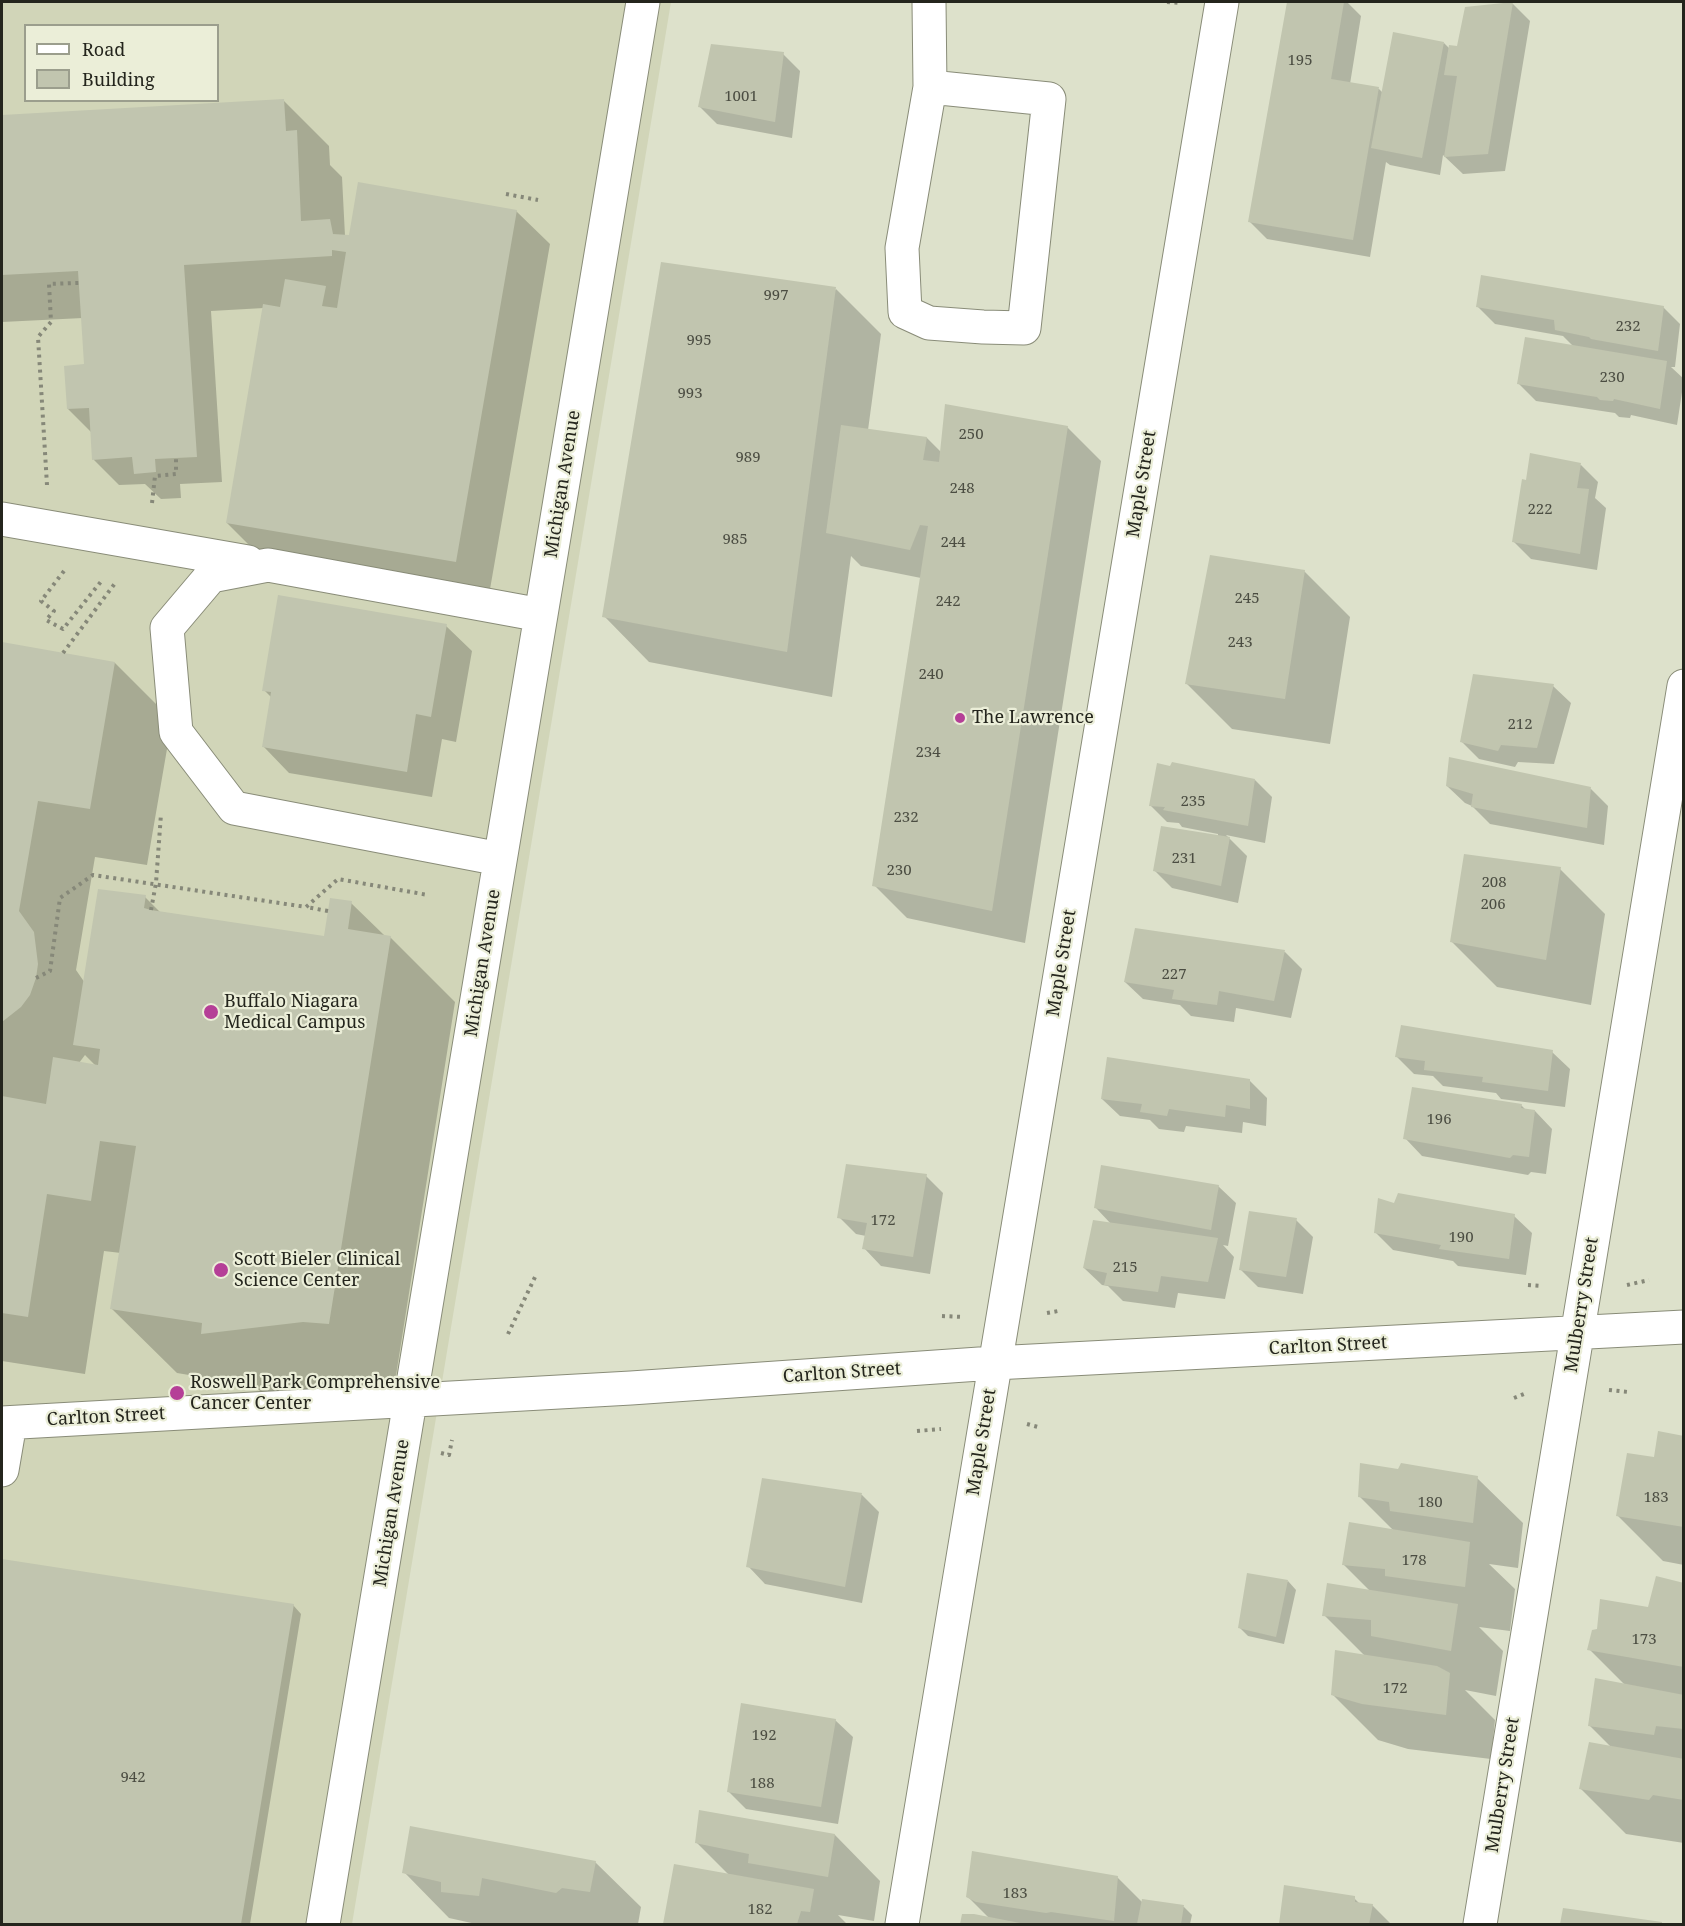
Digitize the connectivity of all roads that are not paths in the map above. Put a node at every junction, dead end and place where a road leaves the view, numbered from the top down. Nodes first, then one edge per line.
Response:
1 (643, 2) edge
2 (929, 2) edge
3 (1222, 2) edge
4 (930, 87) junction
5 (2, 519) edge
6 (268, 565) junction
7 (541, 615) junction
8 (1683, 686) edge
9 (500, 859) junction
10 (1683, 1327) edge
11 (1577, 1333) junction
12 (994, 1363) junction
13 (411, 1400) junction
14 (6, 1423) edge
15 (2, 1470) edge
16 (324, 1924) edge
17 (902, 1924) edge
18 (1480, 1924) edge

1 - 7 street, Michigan Avenue
2 - 4 street
3 - 12 street, Maple Street
4 - 4 street
5 - 6 street
6 - 7 street
6 - 9 street
7 - 9 street, Michigan Avenue
8 - 11 street, Mulberry Street
9 - 13 street, Michigan Avenue
10 - 11 street, Carlton Street
11 - 12 street, Carlton Street
11 - 18 street, Mulberry Street
12 - 13 street, Carlton Street
12 - 17 street, Maple Street
13 - 14 street, Carlton Street
13 - 16 street, Michigan Avenue
14 - 15 street

